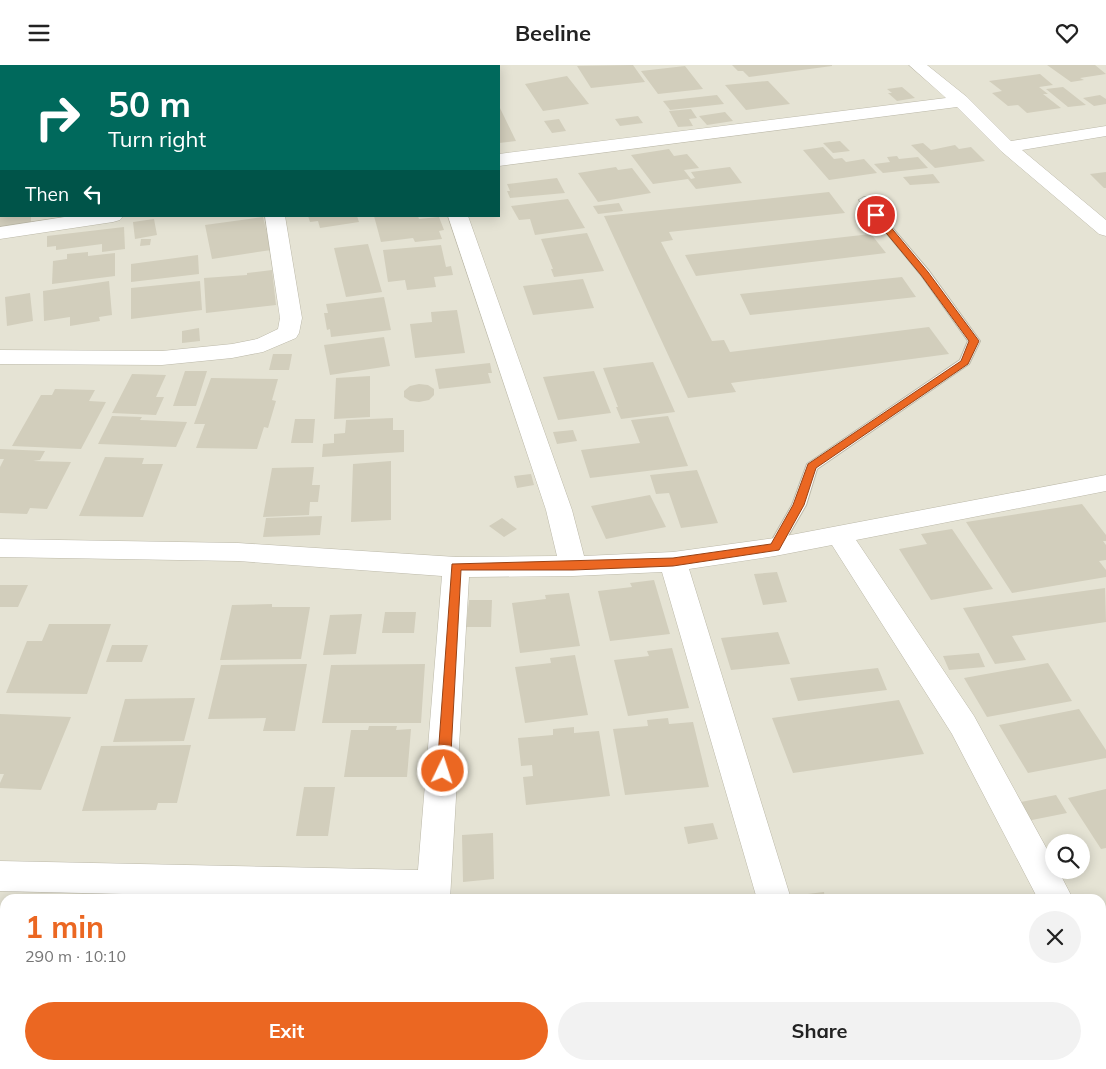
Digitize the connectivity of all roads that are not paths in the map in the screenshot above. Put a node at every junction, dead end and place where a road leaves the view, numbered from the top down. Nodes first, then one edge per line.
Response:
1 (942, 65) edge
2 (919, 67) edge
3 (961, 101) junction
4 (1106, 131) edge
5 (1007, 147) junction
6 (500, 160) edge
7 (864, 200) dead end
8 (106, 217) edge
9 (275, 217) edge
10 (458, 217) edge
11 (1106, 230) edge
12 (0, 233) edge
13 (0, 357) edge
14 (1101, 491) edge
15 (838, 533) junction
16 (775, 547) junction
17 (0, 548) edge
18 (673, 562) junction
19 (573, 566) junction
20 (456, 567) junction
21 (0, 876) edge
22 (433, 893) edge
23 (773, 894) edge
24 (1053, 894) edge

1 - 2 street
2 - 3 street
3 - 5 street
3 - 6 street
4 - 5 street
5 - 11 street
7 - 16 lane
8 - 12 street
9 - 13 street
10 - 19 street
14 - 15 street
15 - 16 street
15 - 24 street
16 - 18 street
17 - 20 street
18 - 19 street
18 - 23 street
19 - 20 street
20 - 22 street
21 - 22 street

